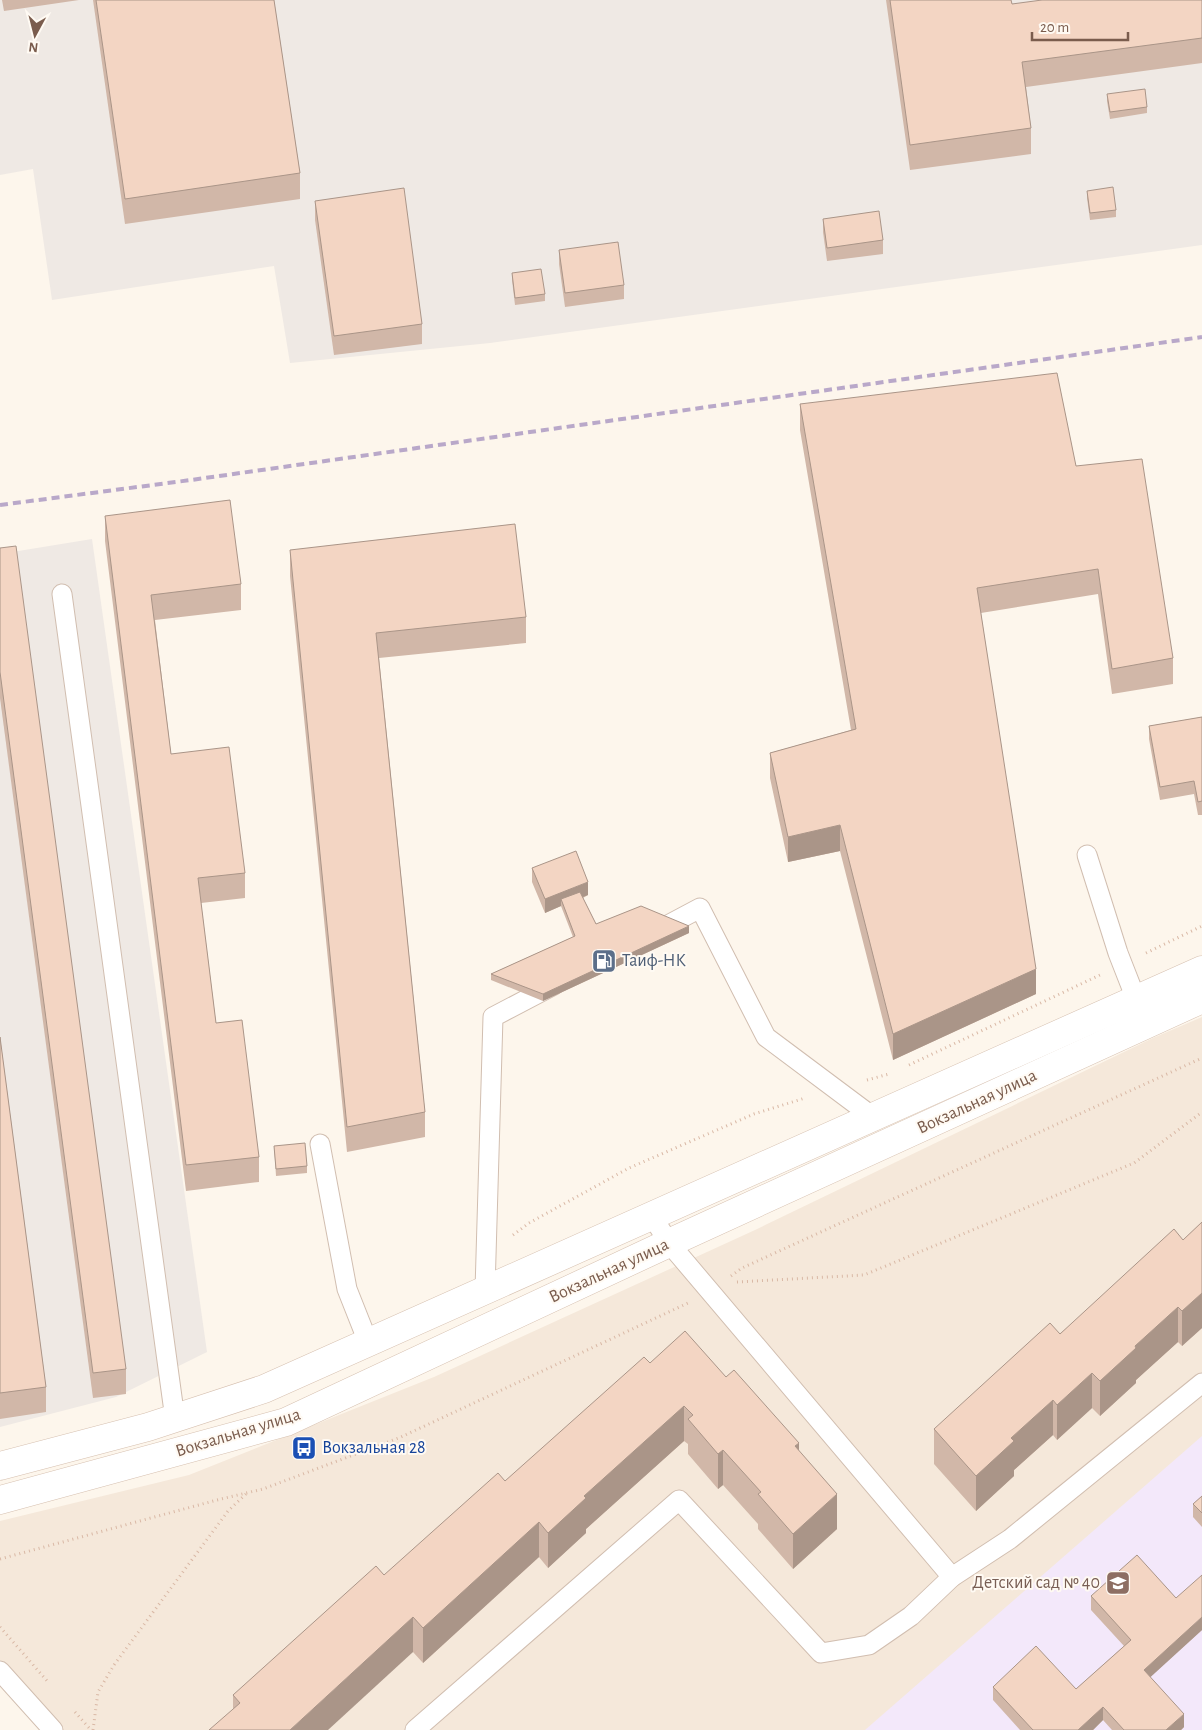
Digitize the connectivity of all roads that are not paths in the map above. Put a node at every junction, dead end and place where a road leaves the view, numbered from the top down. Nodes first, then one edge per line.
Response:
1 (62, 594) dead end
2 (1087, 855) dead end
3 (640, 940) edge
4 (1202, 970) edge
5 (571, 976) edge
6 (1202, 999) edge
7 (1136, 1000) junction
8 (873, 1117) junction
9 (320, 1144) dead end
10 (652, 1216) junction
11 (669, 1243) junction
12 (485, 1290) junction
13 (368, 1342) junction
14 (1202, 1383) edge
15 (175, 1419) junction
16 (0, 1466) edge
17 (0, 1500) edge
18 (952, 1576) junction
19 (0, 1671) edge
20 (53, 1730) edge
21 (415, 1730) edge

1 - 15 lane
2 - 7 lane
3 - 8 lane
4 - 7 main road, Вокзальная улица
5 - 12 lane
6 - 11 main road, Вокзальная улица
7 - 8 main road, Вокзальная улица
8 - 10 main road, Вокзальная улица
9 - 13 lane
10 - 11 lane
10 - 12 main road, Вокзальная улица
11 - 17 main road, Вокзальная улица
11 - 18 lane
12 - 13 main road, Вокзальная улица
13 - 15 main road, Вокзальная улица
14 - 18 lane
15 - 16 main road, Вокзальная улица
18 - 21 lane
19 - 20 lane

